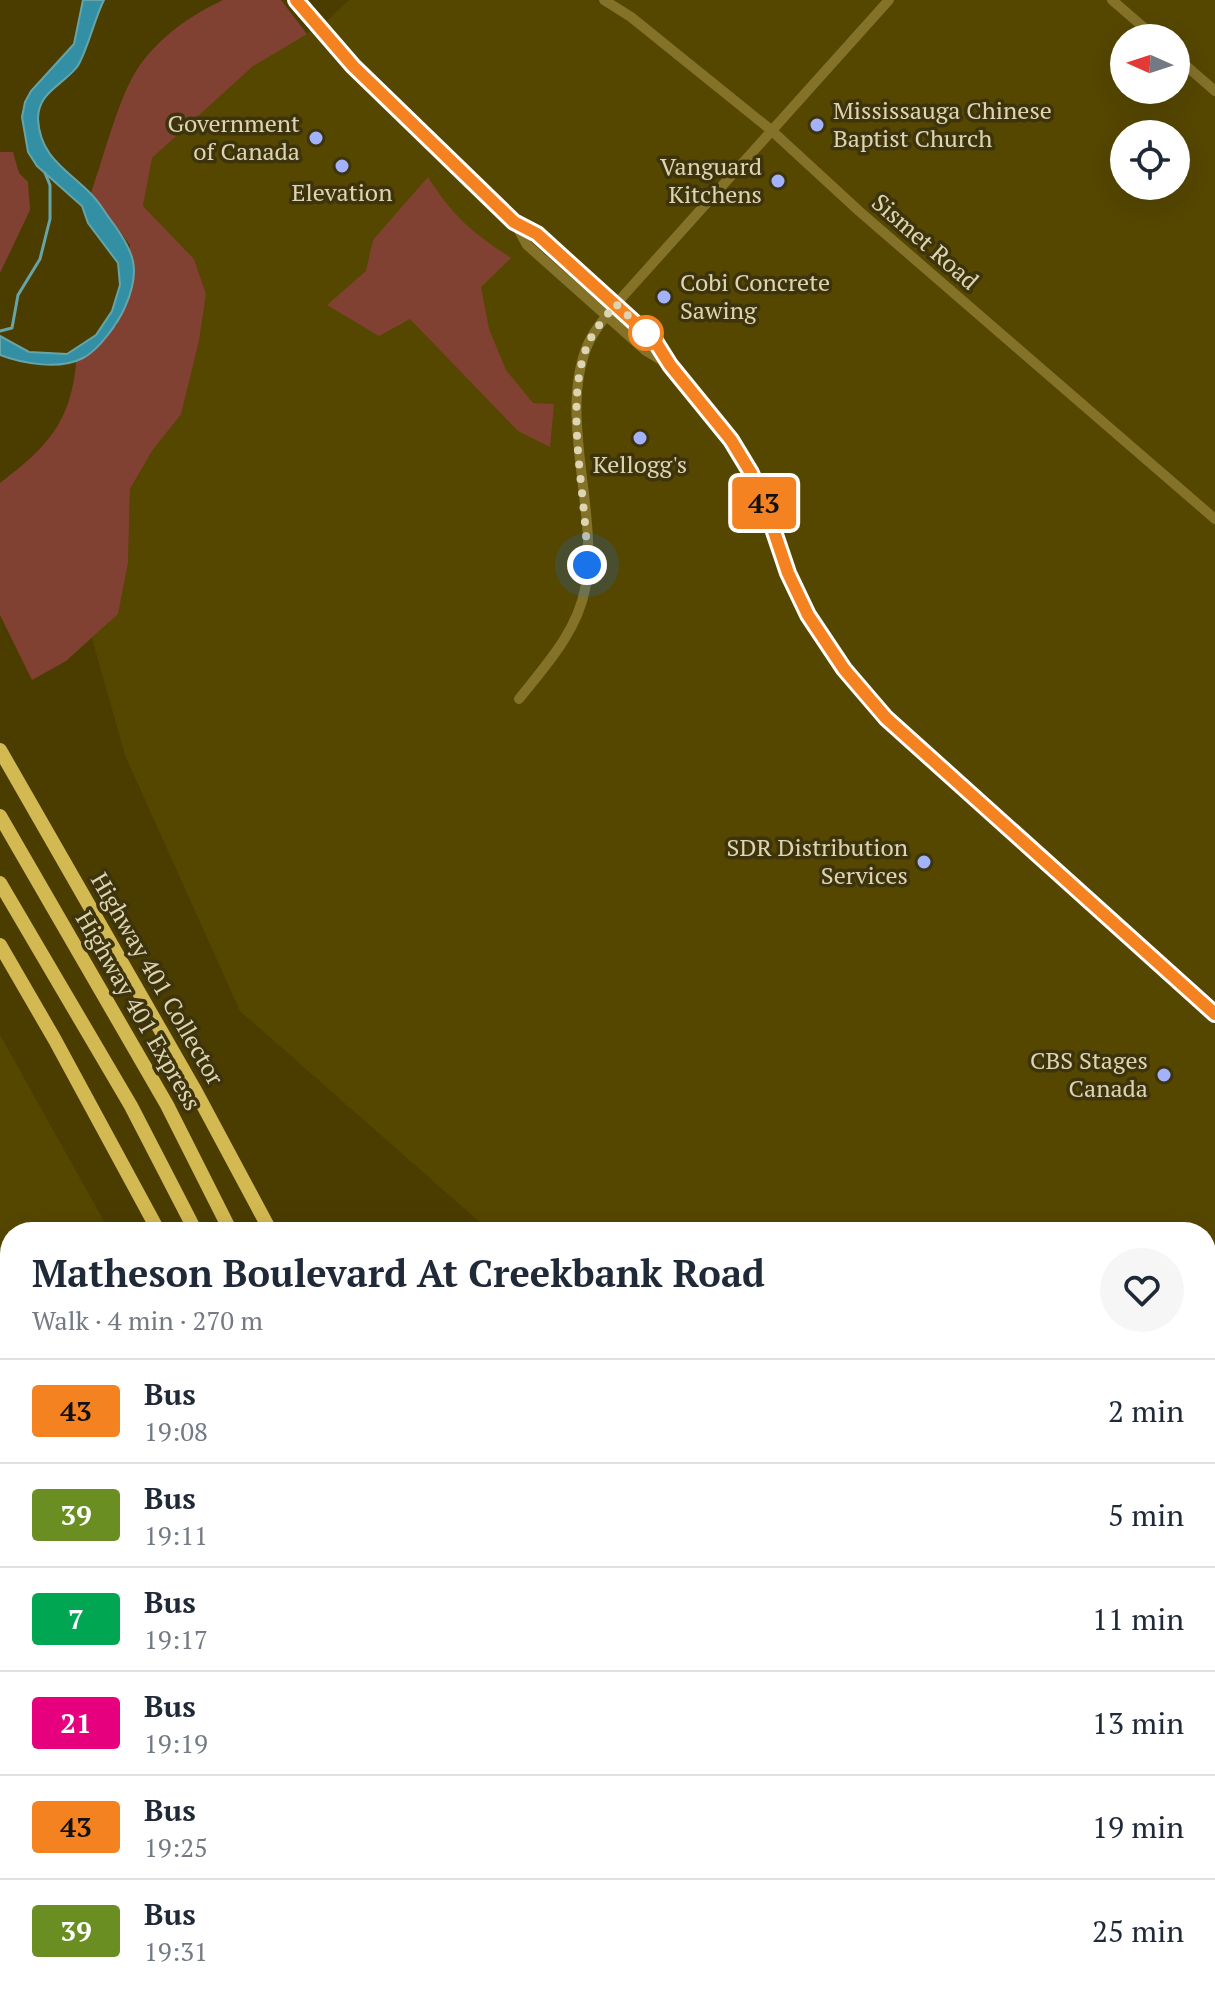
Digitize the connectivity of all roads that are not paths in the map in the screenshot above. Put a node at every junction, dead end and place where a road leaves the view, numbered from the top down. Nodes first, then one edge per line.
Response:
1 (296, 0) edge
2 (604, 0) edge
3 (889, 0) edge
4 (1112, 0) edge
5 (1140, 24) edge
6 (1190, 69) edge
7 (1215, 91) edge
8 (771, 130) junction
9 (514, 222) junction
10 (616, 304) junction
11 (606, 315) junction
12 (670, 365) junction
13 (1215, 519) edge
14 (519, 699) dead end
15 (0, 750) edge
16 (0, 816) edge
17 (0, 883) edge
18 (0, 945) edge
19 (1215, 1014) edge
20 (154, 1222) edge
21 (191, 1222) edge
22 (226, 1222) edge
23 (266, 1222) edge

1 - 9 street
2 - 8 street, Sismet Road
3 - 8 street
4 - 5 street
6 - 7 street
8 - 10 street
8 - 13 street, Sismet Road
9 - 10 street
9 - 11 street
10 - 11 street
10 - 12 street
11 - 12 street
11 - 14 street
12 - 19 street
15 - 23 highway, Highway 401 Collector
16 - 22 highway, Highway 401 Express
17 - 21 highway
18 - 20 highway

